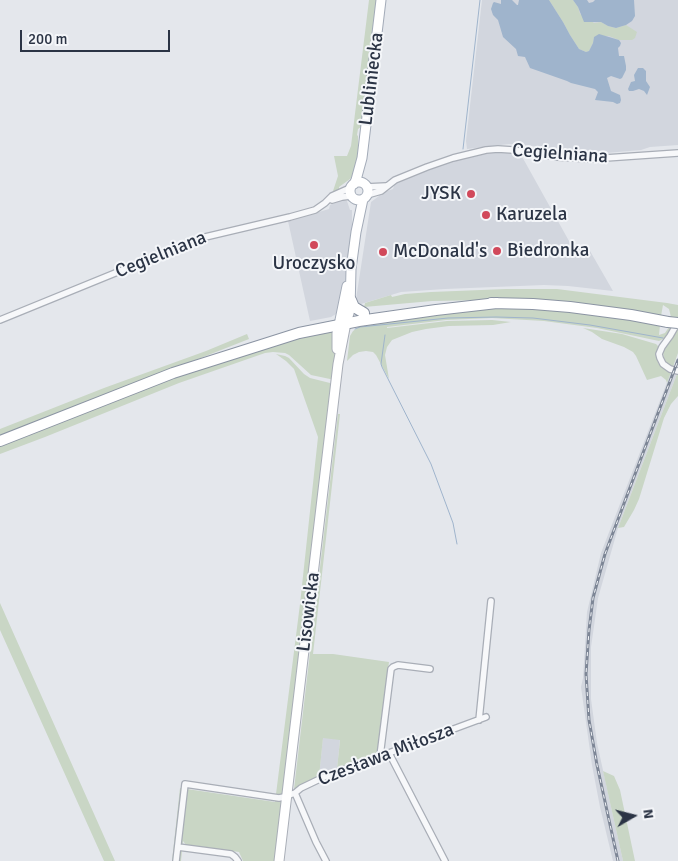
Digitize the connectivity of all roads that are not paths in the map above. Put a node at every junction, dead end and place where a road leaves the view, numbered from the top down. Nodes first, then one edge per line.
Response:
1 (381, 0) edge
2 (678, 153) edge
3 (359, 192) junction
4 (351, 269) junction
5 (351, 300) junction
6 (497, 303) junction
7 (364, 313) junction
8 (0, 320) edge
9 (344, 320) junction
10 (675, 322) edge
11 (678, 371) edge
12 (0, 442) edge
13 (491, 601) dead end
14 (430, 669) dead end
15 (486, 717) dead end
16 (479, 720) junction
17 (389, 753) junction
18 (380, 756) junction
19 (291, 795) junction
20 (178, 847) junction
21 (176, 861) edge
22 (238, 861) edge
23 (279, 861) edge
24 (326, 861) edge
25 (445, 861) edge

1 - 3 main road, Lubliniecka
2 - 3 street, Cegielniana
3 - 4 main road, Lisowicka
3 - 8 street, Cegielniana
4 - 5 main road, Lisowicka
4 - 9 main road, Lisowicka
5 - 7 highway
5 - 9 main road, Lisowicka
6 - 7 highway
6 - 9 highway
6 - 10 highway
7 - 9 highway
9 - 12 highway
9 - 19 main road, Lisowicka
10 - 11 street
13 - 16 street
14 - 18 street
15 - 16 street, Czesława Miłosza
16 - 17 street, Czesława Miłosza
17 - 18 street, Czesława Miłosza
17 - 25 street
18 - 19 street, Czesława Miłosza
19 - 20 street
19 - 23 main road, Lisowicka
19 - 24 street
20 - 21 street
20 - 22 street

